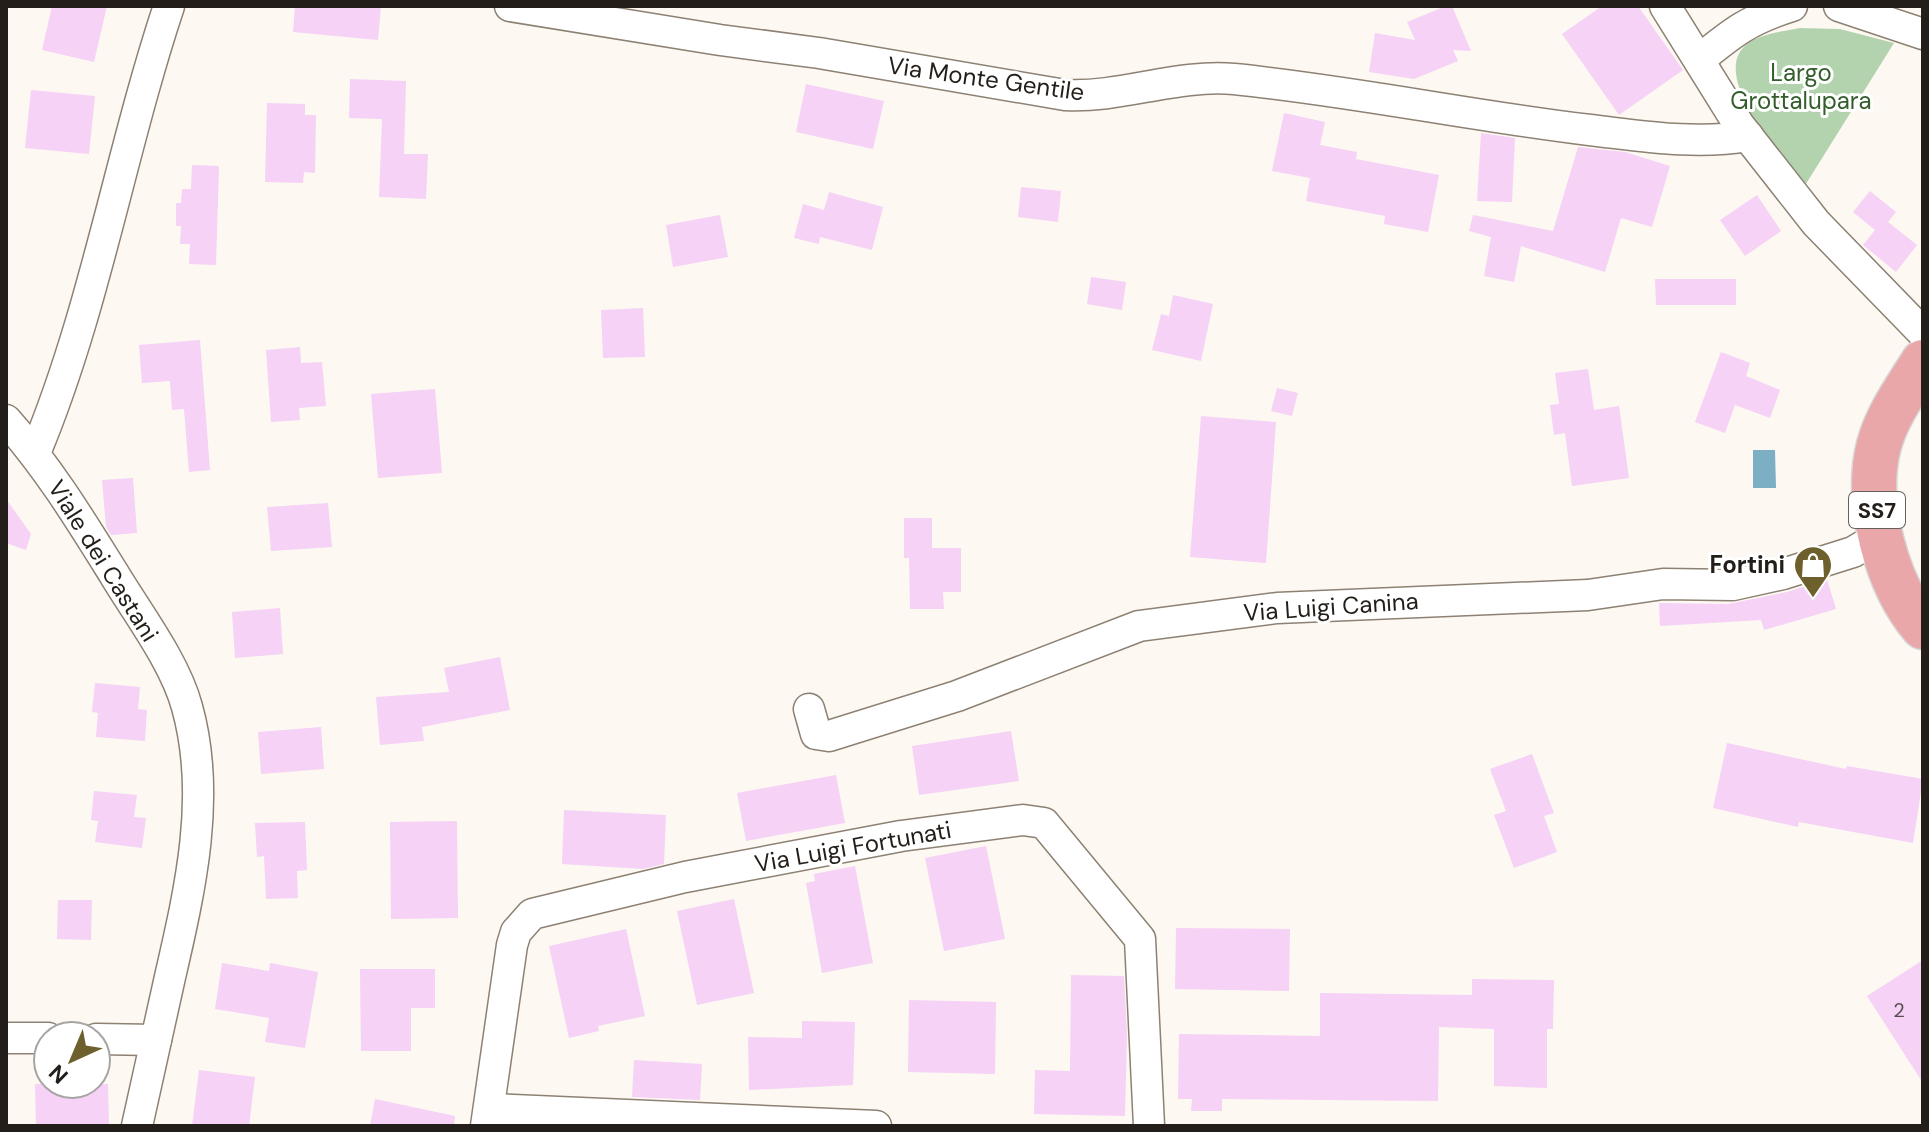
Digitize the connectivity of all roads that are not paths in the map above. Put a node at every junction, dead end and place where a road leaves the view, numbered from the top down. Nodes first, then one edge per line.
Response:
1 (169, 6) edge
2 (510, 6) edge
3 (1792, 6) edge
4 (1839, 6) edge
5 (1670, 12) edge
6 (1923, 34) edge
7 (1699, 60) junction
8 (1748, 136) junction
9 (1923, 333) edge
10 (1914, 376) edge
11 (6, 420) edge
12 (35, 453) junction
13 (1882, 535) junction
14 (1923, 627) edge
15 (809, 709) dead end
16 (6, 1038) edge
17 (32, 1038) edge
18 (112, 1039) edge
19 (156, 1040) junction
20 (488, 1118) edge
21 (137, 1126) edge
22 (876, 1126) edge
23 (1149, 1126) edge

1 - 12 street, Viale dei Castani
2 - 8 street, Via Monte Gentile
3 - 7 street
4 - 6 street
5 - 7 street
7 - 8 street
8 - 9 street
10 - 13 main road, SS7
11 - 12 street
12 - 19 street, Viale dei Castani
13 - 14 main road, SS7
13 - 15 street, Via Luigi Canina
16 - 17 street
18 - 19 street
19 - 21 street, Viale dei Castani
20 - 22 street
20 - 23 street, Via Luigi Fortunati

